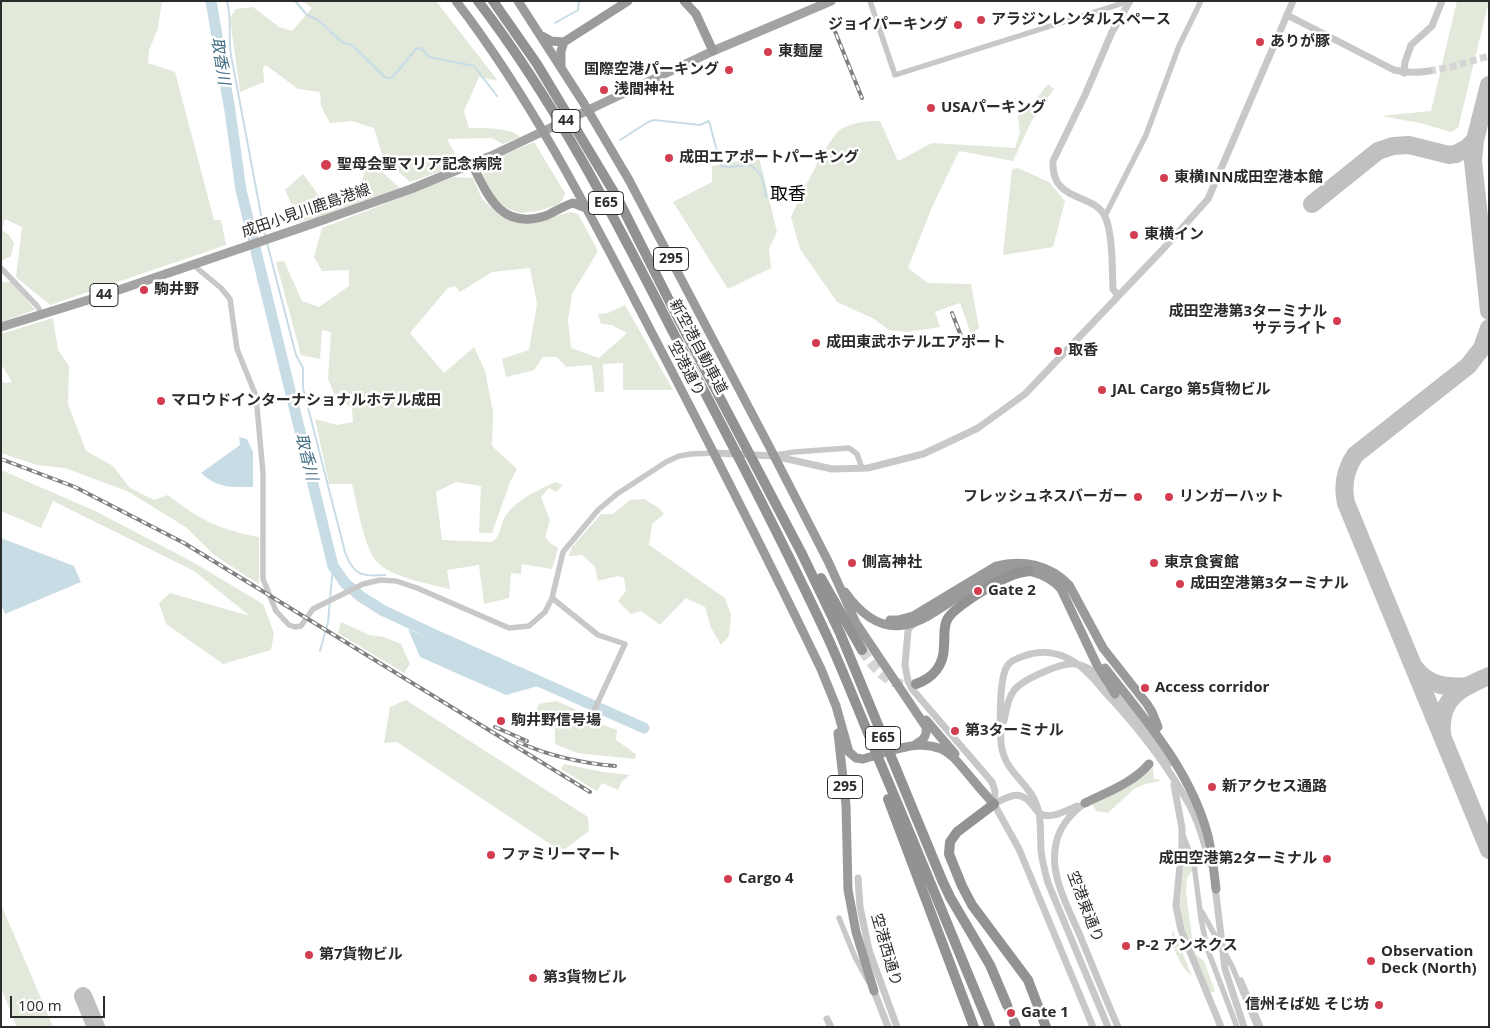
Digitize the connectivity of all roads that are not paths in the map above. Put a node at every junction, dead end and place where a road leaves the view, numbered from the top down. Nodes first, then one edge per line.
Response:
1 (456, 1) edge
2 (478, 1) edge
3 (493, 1) edge
4 (518, 1) edge
5 (628, 1) edge
6 (684, 1) edge
7 (831, 1) edge
8 (870, 1) edge
9 (1130, 1) edge
10 (1201, 1) edge
11 (1293, 1) edge
12 (1442, 1) edge
13 (1287, 15) junction
14 (542, 36) junction
15 (564, 42) junction
16 (713, 51) junction
17 (561, 66) junction
18 (1429, 71) tunnel mouth
19 (1404, 73) junction
20 (472, 164) junction
21 (574, 186) junction
22 (569, 204) junction
23 (586, 208) junction
24 (1104, 216) junction
25 (192, 264) junction
26 (1, 268) edge
27 (1118, 296) junction
28 (42, 315) junction
29 (1, 327) edge
30 (719, 454) junction
31 (774, 456) junction
32 (862, 468) junction
33 (758, 472) junction
34 (828, 561) junction
35 (1029, 571) junction
36 (1061, 589) junction
37 (552, 598) junction
38 (866, 614) junction
39 (914, 623) junction
40 (1090, 623) junction
41 (1088, 646) junction
42 (862, 650) tunnel mouth
43 (916, 684) tunnel mouth
44 (828, 686) junction
45 (1115, 694) junction
46 (911, 703) junction
47 (591, 717) dead end
48 (864, 722) junction
49 (1158, 727) dead end
50 (1002, 729) junction
51 (914, 746) junction
52 (1149, 764) dead end
53 (994, 804) junction
54 (1085, 804) junction
55 (1038, 813) junction
56 (1182, 828) junction
57 (858, 878) dead end
58 (1216, 889) junction
59 (1201, 911) junction
60 (840, 918) dead end
61 (1223, 950) junction
62 (874, 991) junction
63 (1007, 1005) tunnel mouth
64 (827, 1019) dead end
65 (831, 1027) edge
66 (888, 1027) edge
67 (897, 1027) edge
68 (974, 1027) edge
69 (990, 1027) edge
70 (1046, 1027) edge
71 (1093, 1027) edge
72 (1108, 1027) edge
73 (1118, 1027) edge
74 (1221, 1027) edge
75 (1237, 1027) edge
76 (1244, 1027) edge
77 (1257, 1027) edge
78 (1261, 1027) edge

1 - 21 highway, 空港通り / 295
2 - 48 highway, 新空港自動車道 / E65
3 - 33 highway, 新空港自動車道 / E65
4 - 14 highway, 295
5 - 15 highway
6 - 16 highway
7 - 16 main road, 成田小見川鹿島港線 / 44
8 - 9 street
9 - 24 street
10 - 24 street
11 - 13 street
12 - 19 street
13 - 19 street
13 - 27 street
14 - 15 highway
14 - 17 highway, 295
15 - 17 highway
16 - 20 main road, 成田小見川鹿島港線 / 44
17 - 31 highway, 295
18 - 19 street
20 - 22 highway
20 - 25 main road, 成田小見川鹿島港線 / 44
21 - 22 highway
21 - 23 highway, 空港通り / 295
22 - 23 highway
23 - 30 highway, 空港通り / 295
24 - 27 street
25 - 28 main road, 成田小見川鹿島港線 / 44
25 - 37 street
26 - 28 street
27 - 32 street
28 - 29 main road, 成田小見川鹿島港線 / 44
30 - 31 street
30 - 37 street
30 - 44 highway, 空港通り / 295
31 - 32 street
31 - 32 street
31 - 34 highway, 295
33 - 42 highway
33 - 63 highway, E65
34 - 38 highway
34 - 46 highway, 295
35 - 36 highway
35 - 39 highway
35 - 43 highway
36 - 40 highway
36 - 41 highway
37 - 47 street
38 - 39 highway
38 - 40 highway
39 - 53 street
40 - 49 highway
41 - 45 highway
41 - 58 highway
44 - 51 highway, 空港通り / 295
44 - 62 highway, 295
45 - 50 street
45 - 56 street
46 - 51 highway, 295
46 - 53 highway, 295
48 - 68 highway
48 - 69 highway, E65
50 - 55 street, 空港東通り
50 - 58 street, 空港東通り
51 - 53 highway, 295
52 - 54 highway
53 - 55 street
53 - 70 highway
53 - 71 street
54 - 55 street
54 - 73 street, 空港東通り
55 - 72 street, 空港東通り
56 - 59 street
56 - 74 street
57 - 67 street, 空港西通り
58 - 61 street
59 - 75 street
59 - 77 street
60 - 62 street
61 - 76 street
61 - 78 street
62 - 66 street, 空港西通り
64 - 65 street

